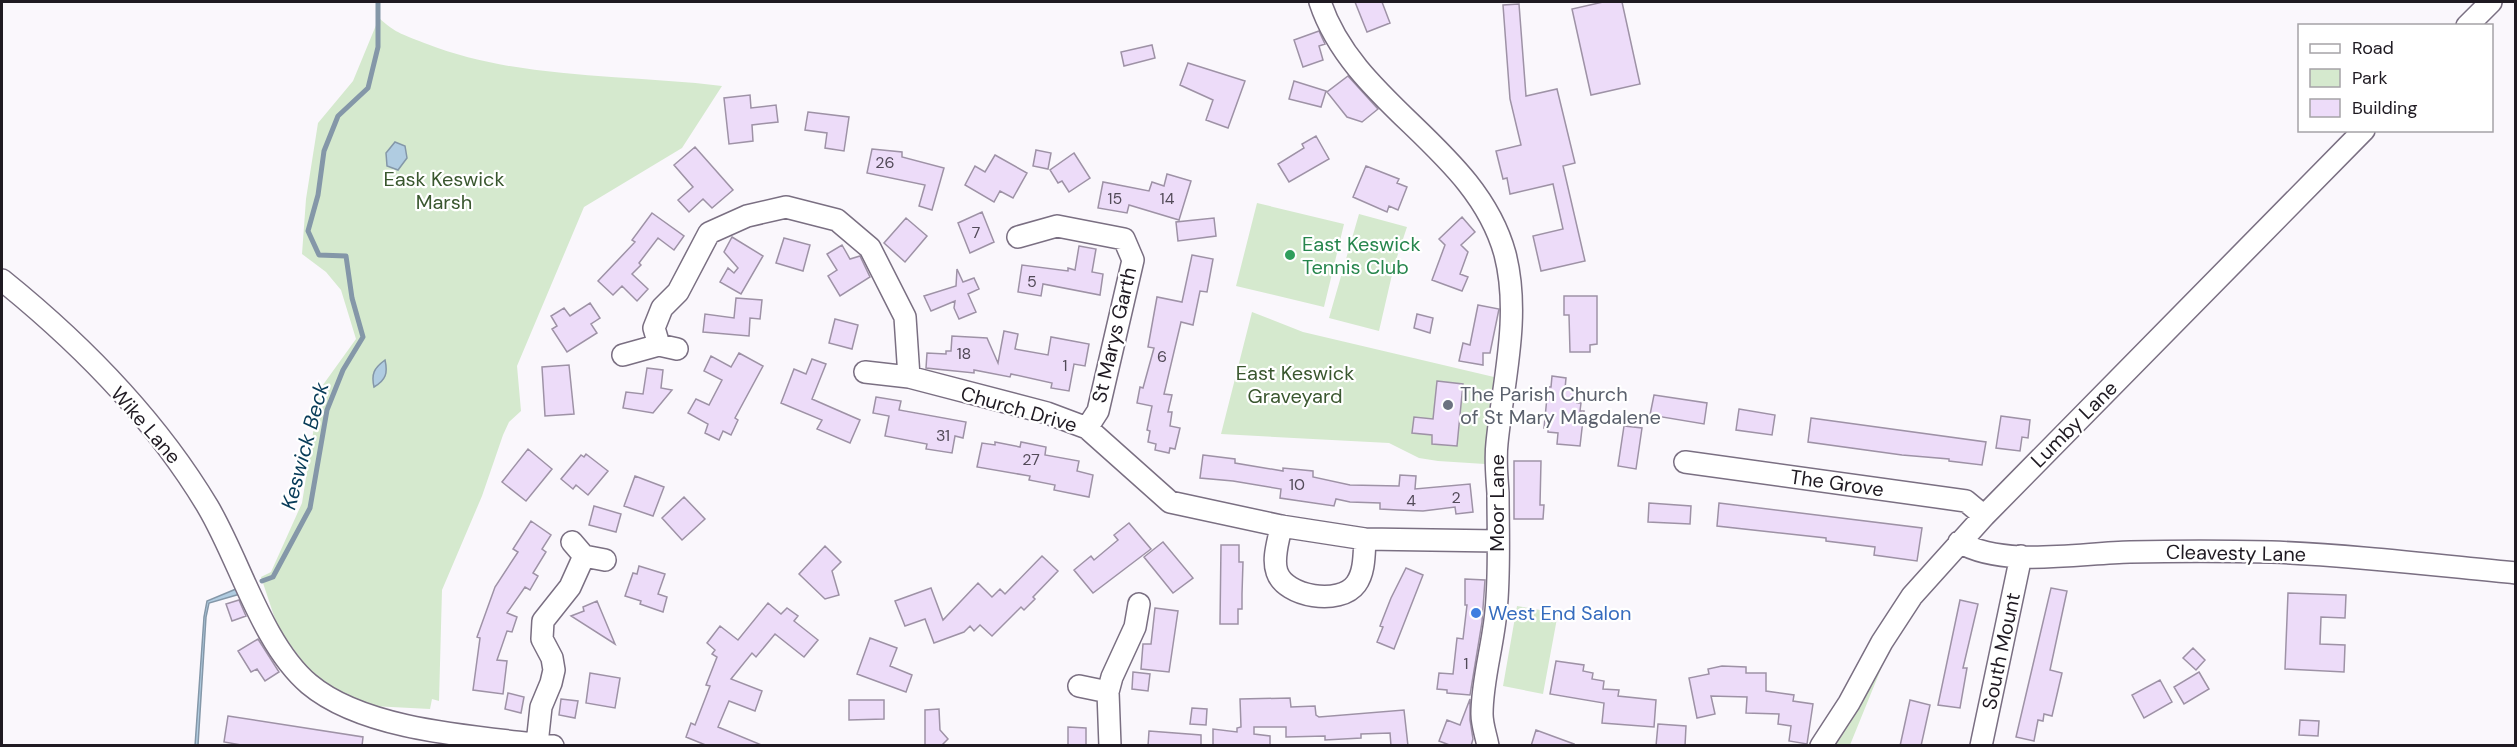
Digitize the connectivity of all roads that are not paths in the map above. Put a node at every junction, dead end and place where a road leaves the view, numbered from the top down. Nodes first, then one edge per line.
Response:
1 (1320, 2) edge
2 (2491, 2) edge
3 (2469, 24) edge
4 (2362, 132) edge
5 (1018, 237) dead end
6 (2, 280) edge
7 (622, 355) dead end
8 (865, 372) dead end
9 (909, 377) junction
10 (1087, 428) junction
11 (1685, 462) dead end
12 (1984, 516) junction
13 (1281, 526) junction
14 (1365, 539) junction
15 (1498, 541) junction
16 (1959, 542) junction
17 (587, 553) dead end
18 (2021, 556) junction
19 (2516, 573) edge
20 (1139, 604) dead end
21 (1079, 686) dead end
22 (1108, 692) junction
23 (545, 745) edge
24 (1110, 746) edge
25 (1488, 746) edge
26 (1821, 746) edge
27 (1982, 746) edge

1 - 15 street, Moor Lane
2 - 3 street
4 - 12 street, Lumby Lane
5 - 10 street, St Marys Garth
6 - 23 street, Wike Lane
7 - 9 street
8 - 9 street, Church Drive
9 - 10 street, Church Drive
10 - 13 street, Church Drive
11 - 12 street, The Grove
12 - 16 street, Lumby Lane
13 - 14 street, Church Drive
13 - 14 street
14 - 15 street, Church Drive
15 - 25 street, Moor Lane
16 - 18 street, Cleavesty Lane
16 - 26 street, Lumby Lane
17 - 23 street
18 - 19 street, Cleavesty Lane
18 - 27 street, South Mount
20 - 22 street
21 - 22 street
22 - 24 street

